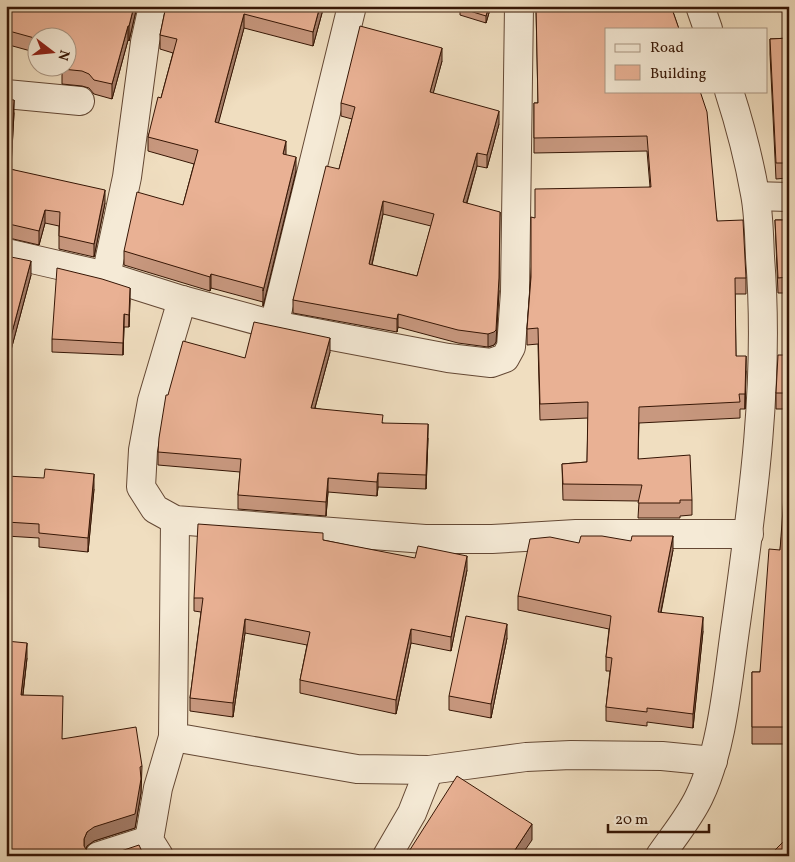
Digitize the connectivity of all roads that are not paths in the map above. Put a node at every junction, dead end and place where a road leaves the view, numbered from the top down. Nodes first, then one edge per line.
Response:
1 (153, 6) edge
2 (352, 6) edge
3 (519, 6) edge
4 (700, 6) edge
5 (708, 28) edge
6 (729, 92) edge
7 (6, 94) edge
8 (80, 101) dead end
9 (756, 196) junction
10 (789, 197) edge
11 (6, 253) edge
12 (106, 276) junction
13 (182, 300) junction
14 (274, 325) junction
15 (175, 520) junction
16 (749, 534) junction
17 (173, 737) junction
18 (713, 761) junction
19 (429, 770) junction
20 (154, 848) edge
21 (99, 856) edge
22 (387, 856) edge
23 (660, 856) edge

1 - 12 street
2 - 14 street
3 - 14 street
4 - 5 street
6 - 9 street
7 - 8 street
9 - 10 street
9 - 16 street
11 - 12 street
12 - 13 street
13 - 14 street
13 - 15 street
15 - 16 street
15 - 17 street
16 - 18 street
17 - 19 street
17 - 20 street
18 - 19 street
18 - 23 street
19 - 22 street
20 - 21 street

